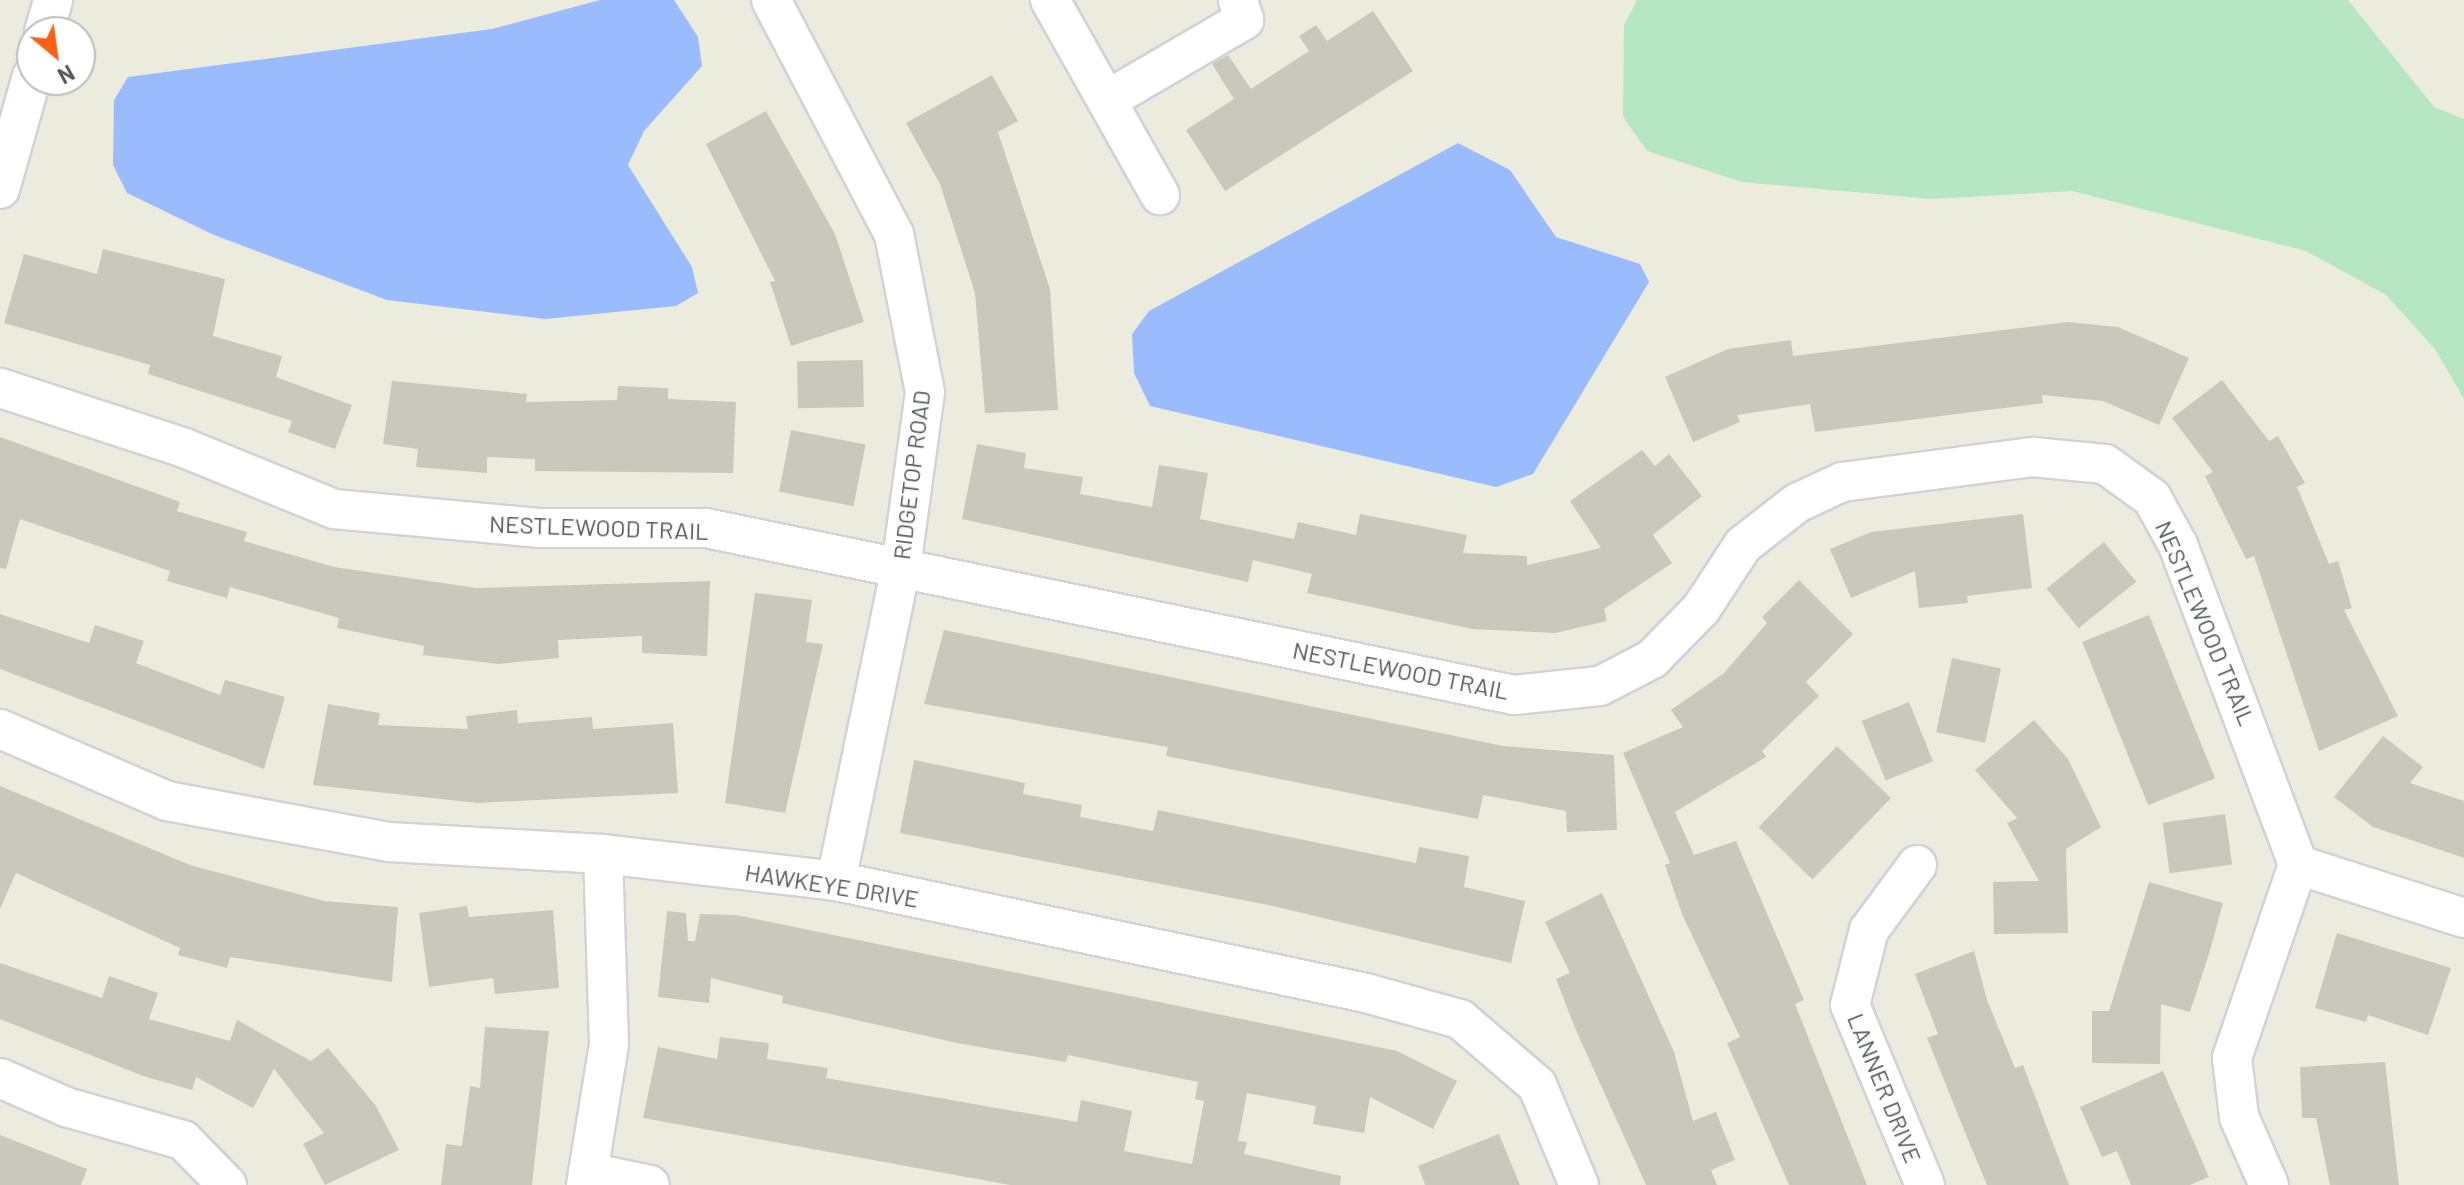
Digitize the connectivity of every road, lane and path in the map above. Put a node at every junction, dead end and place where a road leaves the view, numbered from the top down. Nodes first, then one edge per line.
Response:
1 (771, 0) edge
2 (1050, 0) edge
3 (1238, 0) edge
4 (26, 96) edge
5 (1107, 100) junction
6 (0, 189) edge
7 (1160, 195) dead end
8 (0, 388) edge
9 (901, 567) junction
10 (0, 729) edge
11 (603, 854) junction
12 (1917, 865) dead end
13 (2298, 865) junction
14 (836, 881) junction
15 (2464, 918) edge
16 (0, 1078) edge
17 (587, 1178) edge
18 (227, 1185) edge
19 (650, 1185) edge
20 (1579, 1185) edge
21 (1925, 1185) edge
22 (2269, 1185) edge

1 - 9 street, RIDGETOP ROAD
2 - 5 street
3 - 5 street
4 - 6 street
5 - 7 street
8 - 9 street, NESTLEWOOD TRAIL
9 - 13 street, NESTLEWOOD TRAIL
9 - 14 street, RIDGETOP ROAD
10 - 11 street, HAWKEYE DRIVE
11 - 14 street, HAWKEYE DRIVE
11 - 17 street
12 - 21 street, LANNER DRIVE
13 - 15 street
13 - 22 street
14 - 20 street, HAWKEYE DRIVE
16 - 18 street
17 - 19 street

